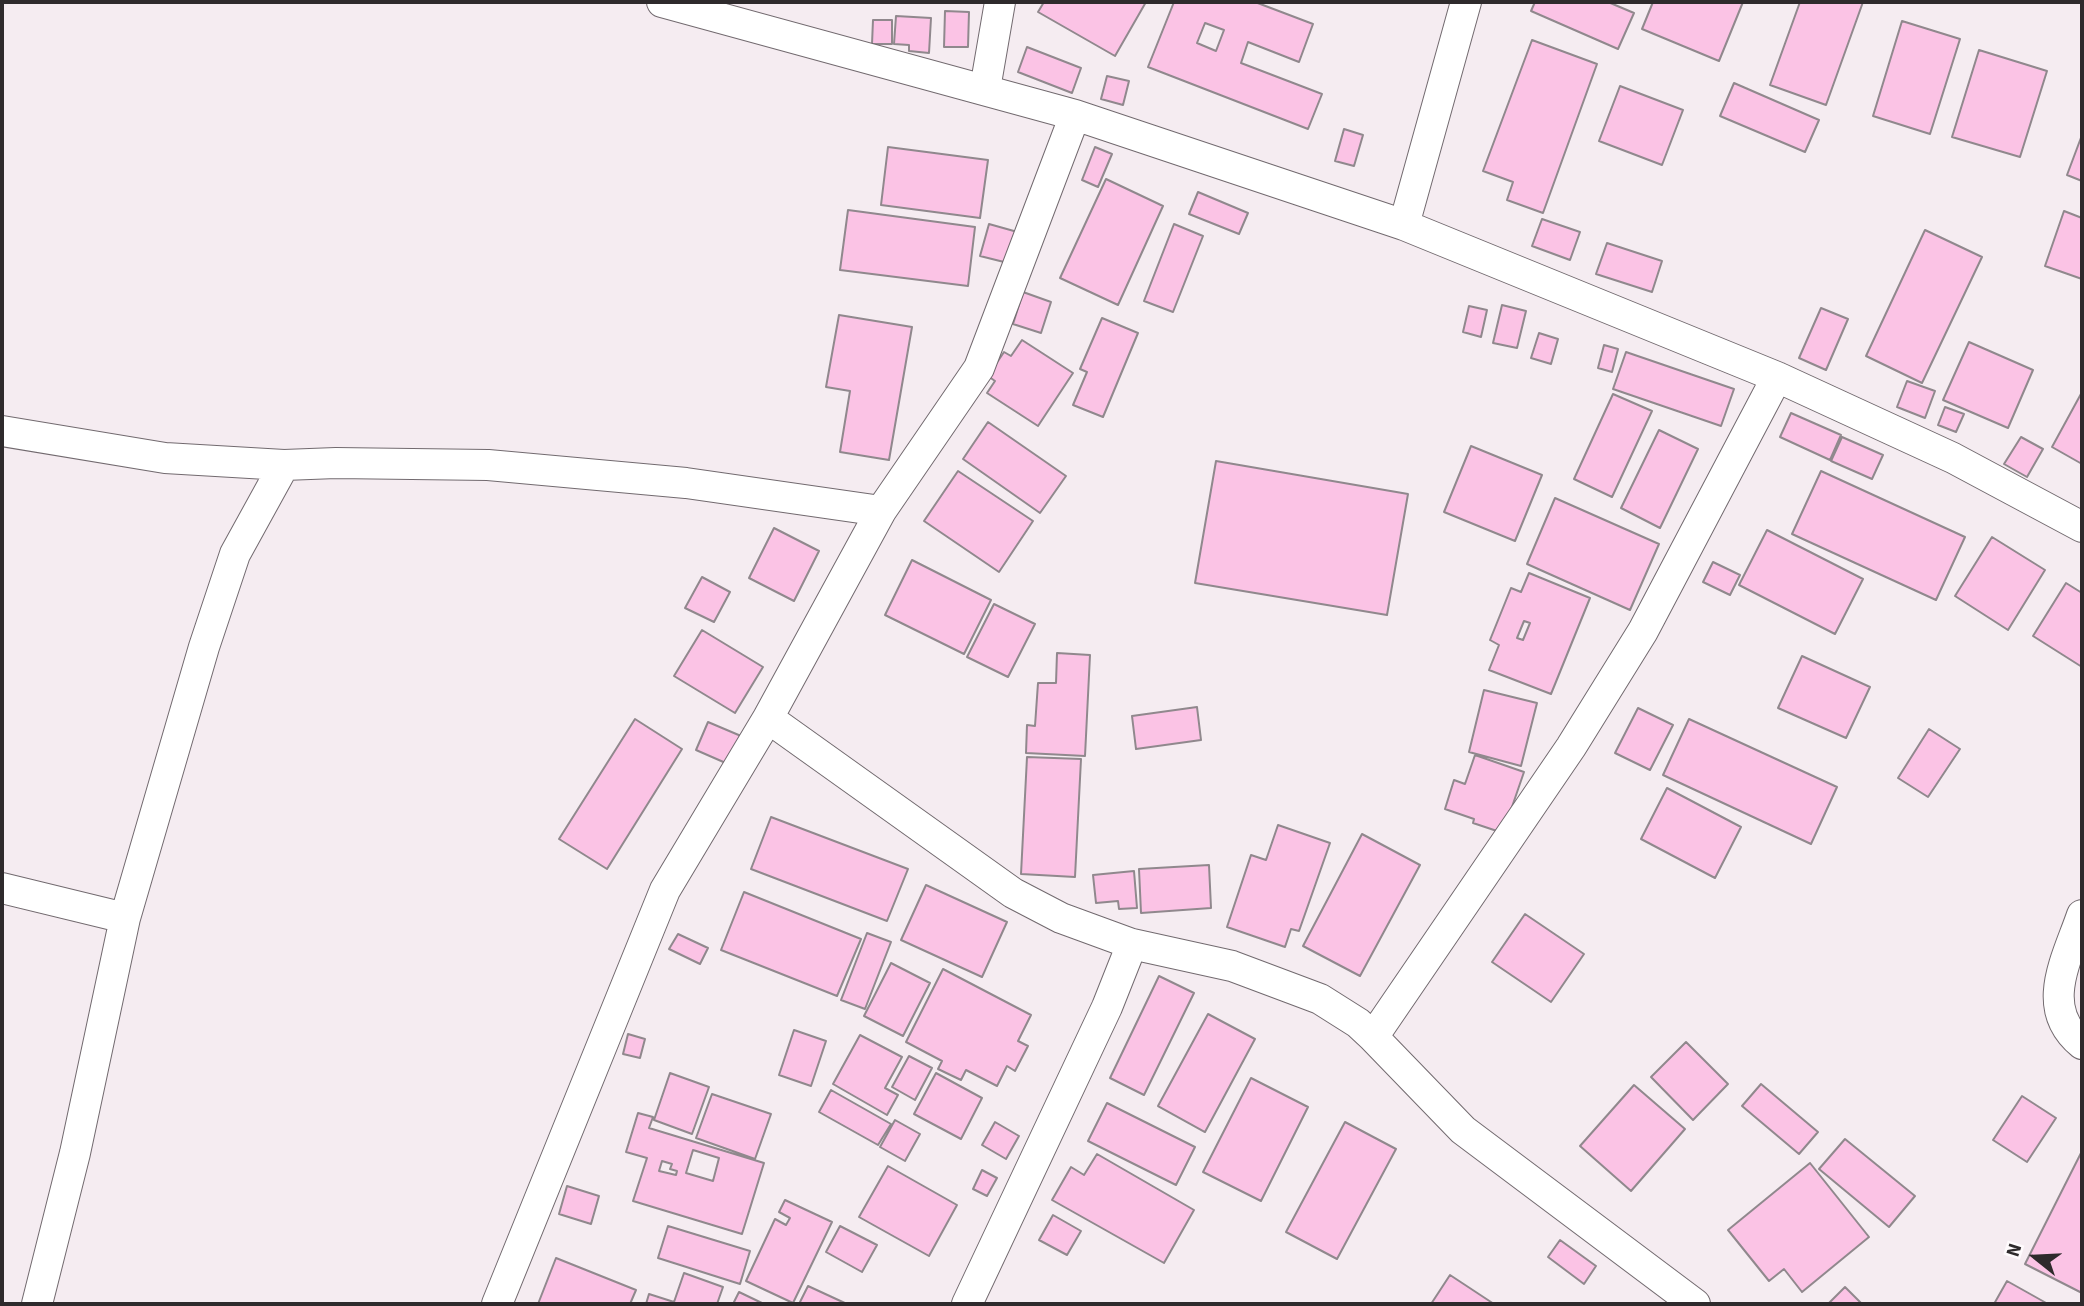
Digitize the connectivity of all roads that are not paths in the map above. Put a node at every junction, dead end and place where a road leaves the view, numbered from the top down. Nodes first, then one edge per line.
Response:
1 (662, 2) edge
2 (1000, 2) edge
3 (1466, 2) edge
4 (985, 89) junction
5 (1075, 115) junction
6 (1404, 225) junction
7 (1777, 377) junction
8 (2, 431) edge
9 (284, 465) junction
10 (881, 511) junction
11 (2082, 527) edge
12 (768, 718) junction
13 (2, 888) edge
14 (2082, 915) edge
15 (125, 918) junction
16 (1132, 944) junction
17 (1373, 1037) junction
18 (2082, 1044) edge
19 (37, 1304) edge
20 (497, 1304) edge
21 (967, 1304) edge
22 (1695, 1304) edge

1 - 4 street
2 - 4 street
3 - 6 street
4 - 5 street
5 - 6 street
5 - 10 street
6 - 7 street
7 - 11 street
7 - 17 street
8 - 9 street
9 - 10 street
9 - 15 street
10 - 12 street
12 - 16 street
12 - 20 street
13 - 15 street
14 - 18 street
15 - 19 street
16 - 17 street
16 - 21 street
17 - 22 street

